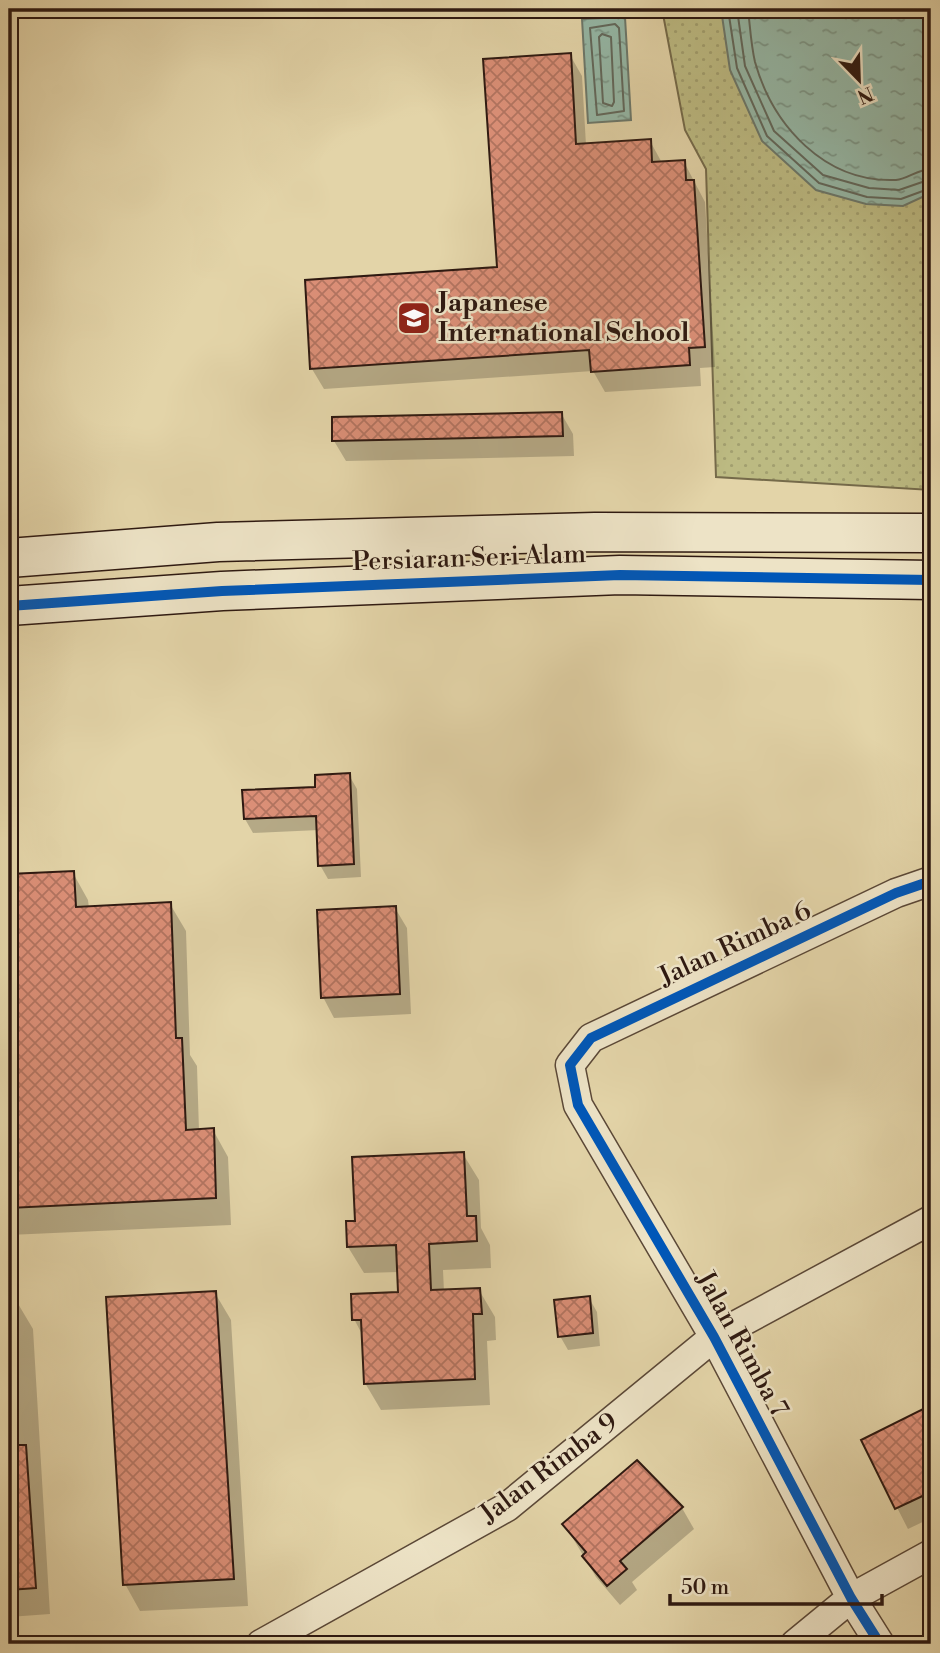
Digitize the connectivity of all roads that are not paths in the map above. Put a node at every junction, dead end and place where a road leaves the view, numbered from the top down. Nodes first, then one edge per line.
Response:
1 (931, 533) edge
2 (9, 558) edge
3 (931, 580) edge
4 (9, 606) edge
5 (931, 881) edge
6 (570, 1065) joint
7 (931, 1220) edge
8 (714, 1337) junction
9 (931, 1553) edge
10 (851, 1598) junction
11 (261, 1644) edge
12 (795, 1644) edge
13 (880, 1644) edge

1 - 2 street, Persiaran Seri Alam
3 - 4 street, Persiaran Seri Alam
5 - 6 street, Jalan Rimba 6
6 - 8 street, Jalan Rimba 7
7 - 8 street, Jalan Rimba 9
8 - 10 street, Jalan Rimba 7
8 - 11 street, Jalan Rimba 9
9 - 10 street
10 - 12 street
10 - 13 street, Jalan Rimba 7

